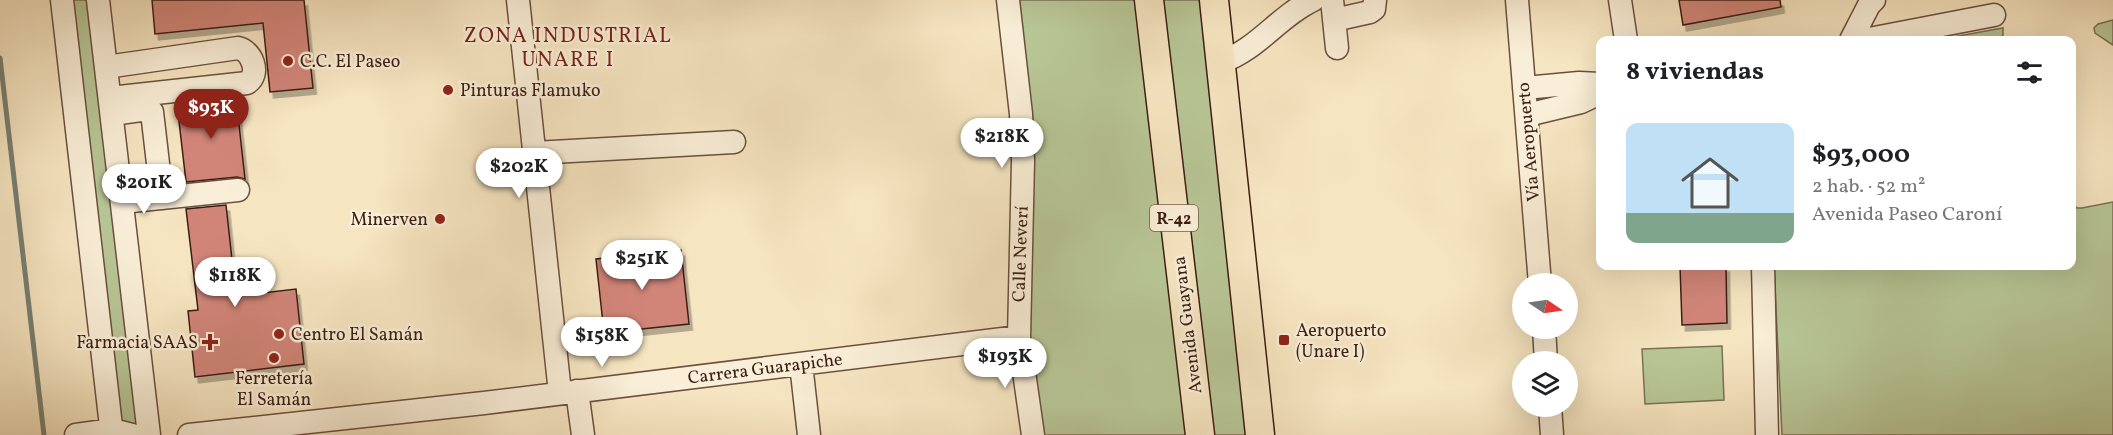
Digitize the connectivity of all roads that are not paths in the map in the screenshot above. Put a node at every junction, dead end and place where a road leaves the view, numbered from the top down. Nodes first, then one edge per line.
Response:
1 (62, 0) edge
2 (98, 0) edge
3 (518, 0) edge
4 (1008, 0) edge
5 (1149, 0) edge
6 (1214, 0) edge
7 (1226, 0) edge
8 (1313, 0) edge
9 (1375, 0) edge
10 (1517, 0) edge
11 (1620, 0) edge
12 (1870, 2) edge
13 (1333, 10) edge
14 (1994, 15) dead end
15 (1625, 36) edge
16 (1853, 36) edge
17 (1885, 36) edge
18 (1337, 48) dead end
19 (1220, 55) junction
20 (148, 61) junction
21 (106, 67) junction
22 (1596, 84) edge
23 (1524, 88) junction
24 (150, 93) junction
25 (1596, 95) edge
26 (111, 106) junction
27 (1527, 115) junction
28 (734, 142) dead end
29 (534, 153) junction
30 (238, 190) dead end
31 (162, 198) junction
32 (122, 202) junction
33 (1763, 270) edge
34 (1539, 273) edge
35 (1019, 337) junction
36 (801, 364) junction
37 (569, 392) junction
38 (1551, 417) edge
39 (118, 433) edge
40 (76, 435) edge
41 (149, 435) edge
42 (189, 435) edge
43 (582, 435) edge
44 (809, 435) edge
45 (1033, 435) edge
46 (1200, 435) edge
47 (1260, 435) edge
48 (1552, 435) edge
49 (1767, 435) edge

1 - 39 street
2 - 21 street
3 - 29 street
4 - 35 street, Calle Neverí
5 - 46 main road, Avenida Guayana / R-42
6 - 19 main road
7 - 19 main road
8 - 19 street
9 - 13 street
10 - 23 street, Vía Aeropuerto
11 - 15 street
12 - 16 street
13 - 18 street
14 - 17 street
19 - 47 main road
20 - 21 street
20 - 24 street
20 - 24 street
21 - 26 street
22 - 23 street
23 - 27 street, Vía Aeropuerto
24 - 26 street
25 - 27 street
26 - 31 street
26 - 32 street
27 - 34 street, Vía Aeropuerto
28 - 29 street
29 - 37 street
30 - 31 street
31 - 32 street
32 - 41 street
33 - 49 street
35 - 36 street, Carrera Guarapiche
35 - 45 street, Calle Neverí
36 - 37 street, Carrera Guarapiche
36 - 44 street
37 - 42 street, Carrera Guarapiche
37 - 43 street
38 - 48 street
39 - 40 street

